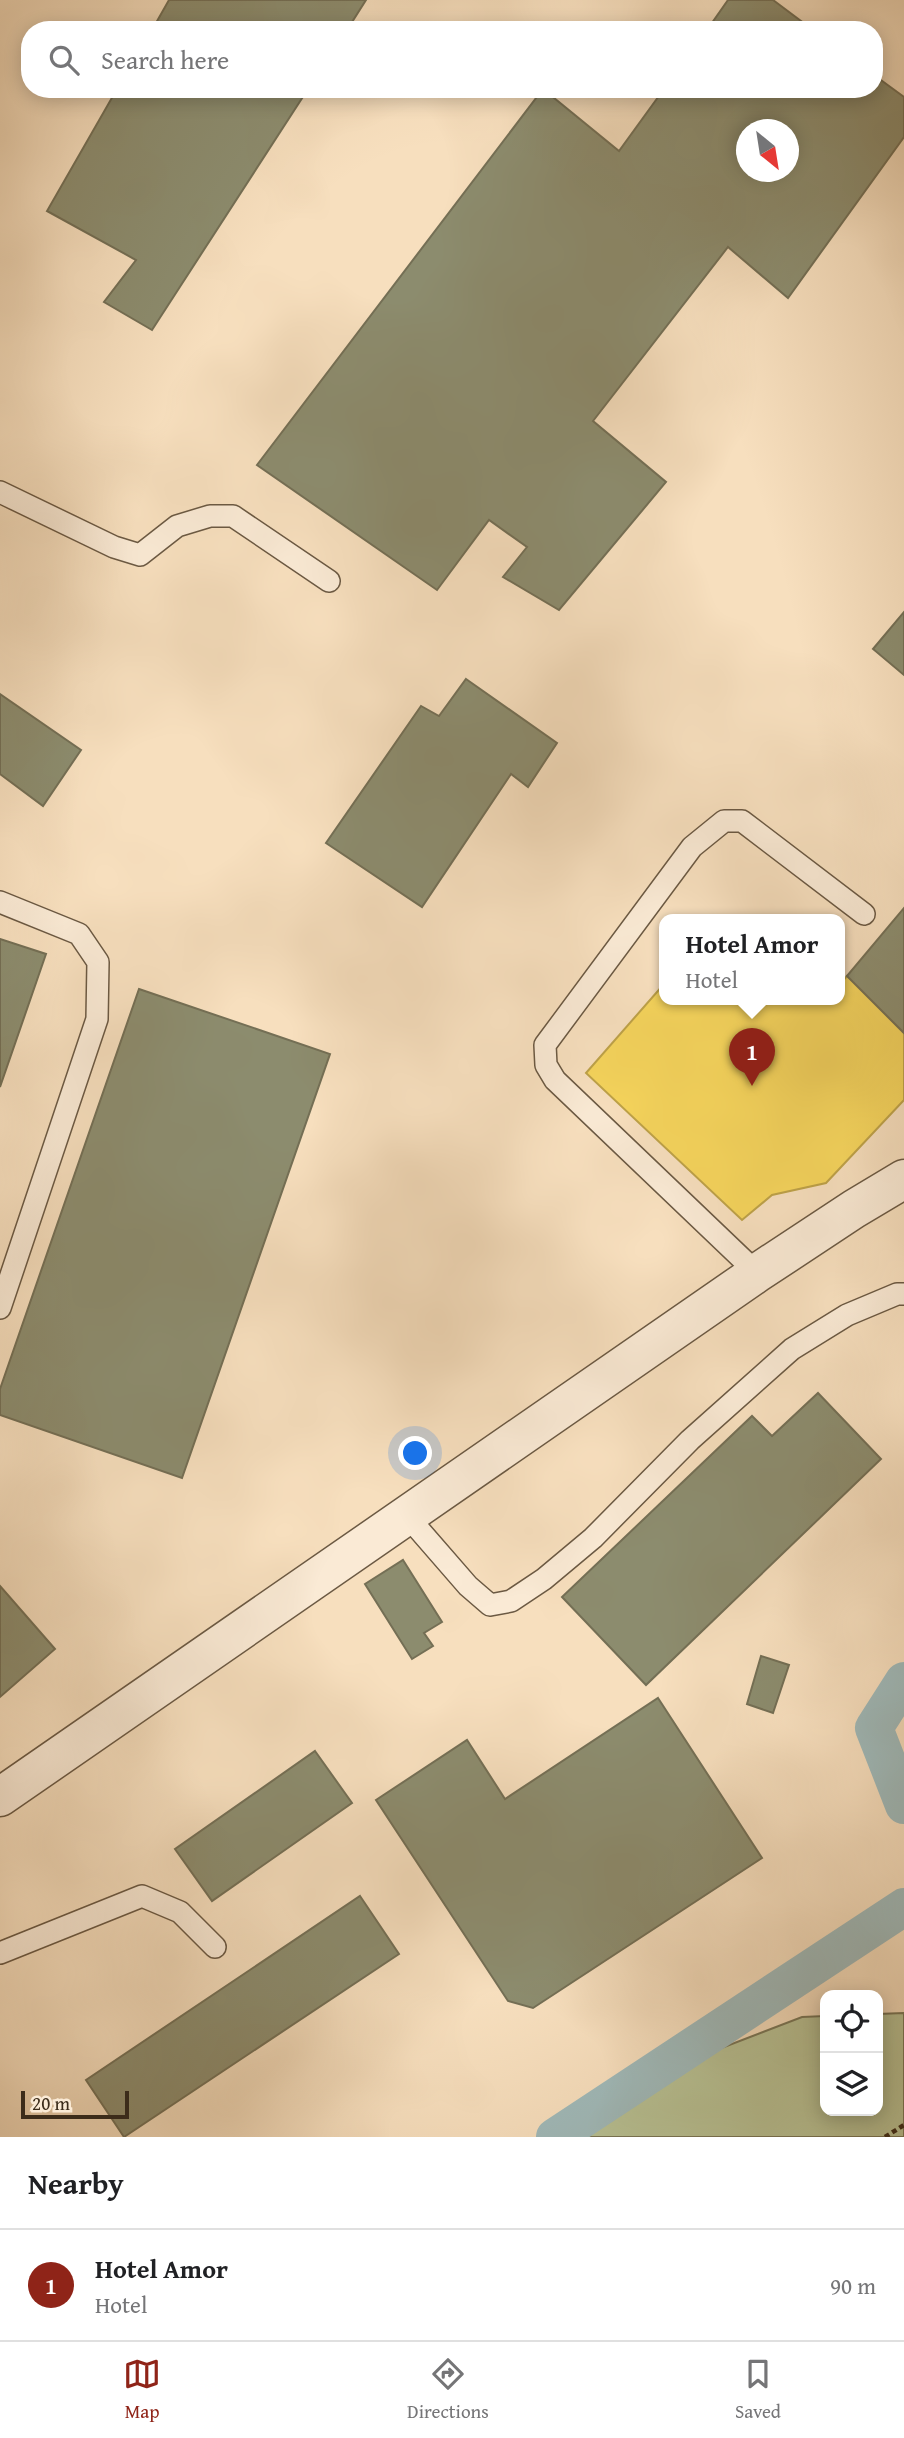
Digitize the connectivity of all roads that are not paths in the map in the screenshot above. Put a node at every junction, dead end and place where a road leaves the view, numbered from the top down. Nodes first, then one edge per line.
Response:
1 (0, 492) edge
2 (329, 581) dead end
3 (0, 902) edge
4 (864, 914) dead end
5 (904, 1179) edge
6 (757, 1273) junction
7 (904, 1294) edge
8 (0, 1308) edge
9 (408, 1517) junction
10 (0, 1797) edge
11 (215, 1947) dead end
12 (0, 1953) edge

1 - 2 lane
3 - 8 lane
4 - 6 lane
5 - 6 street
6 - 9 street
7 - 9 lane
9 - 10 street
11 - 12 lane

